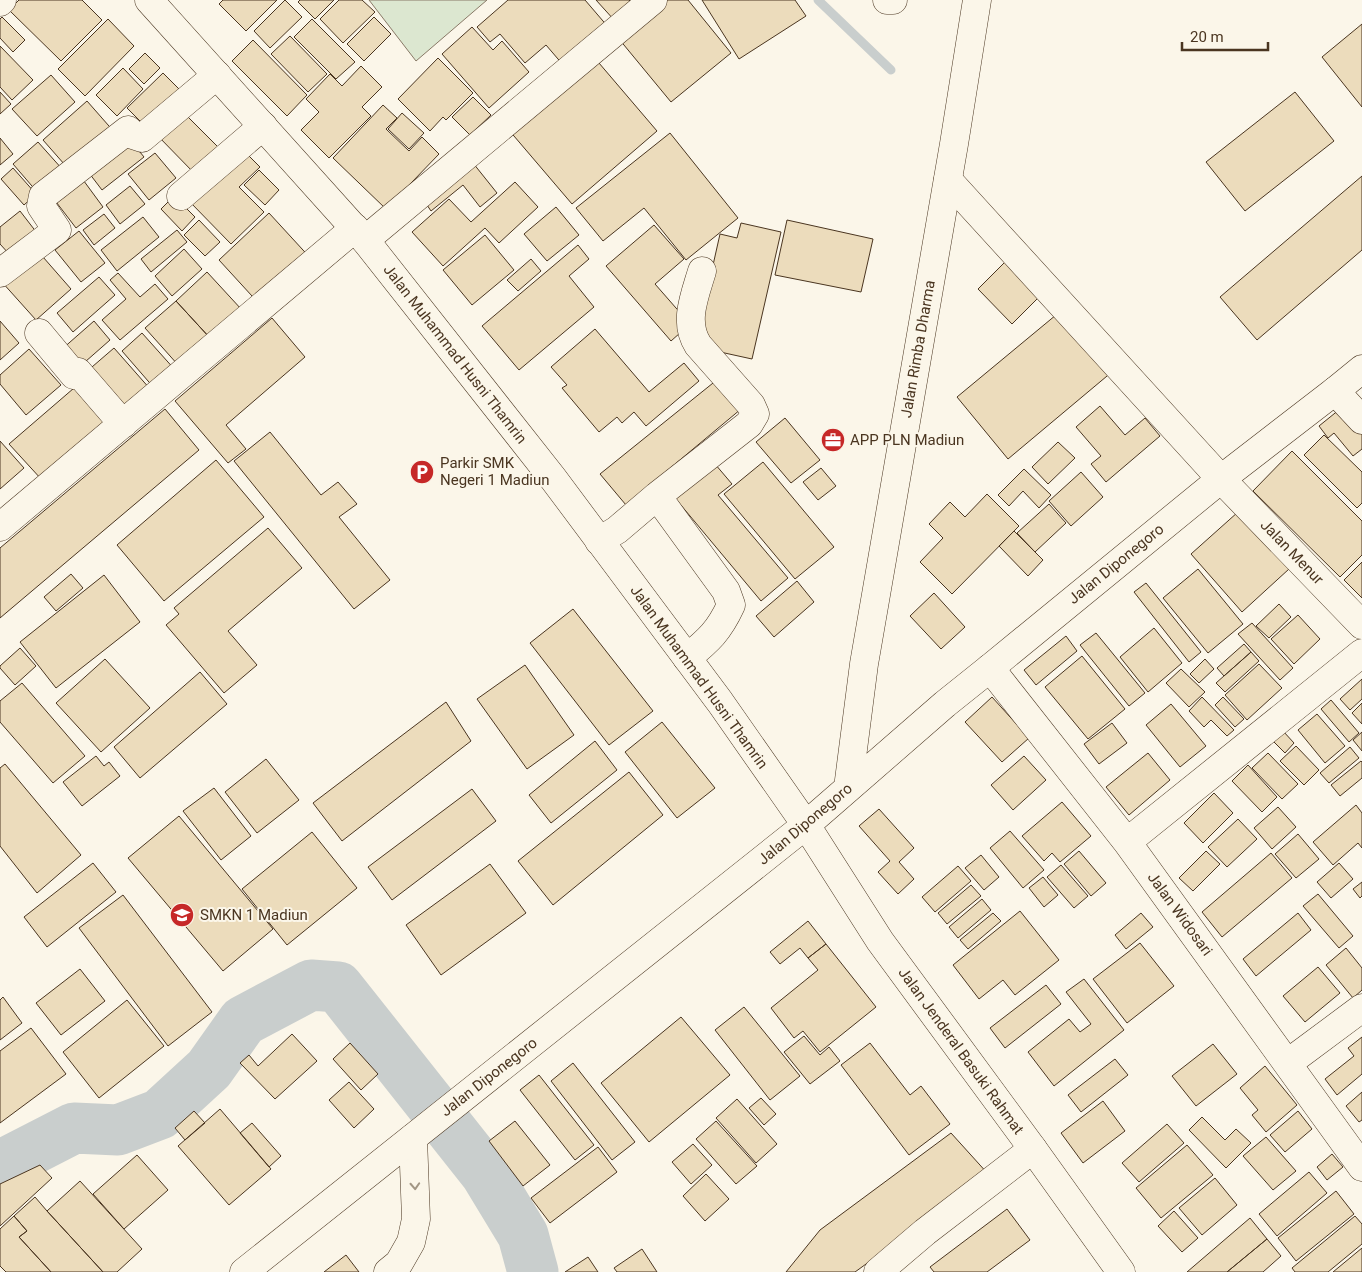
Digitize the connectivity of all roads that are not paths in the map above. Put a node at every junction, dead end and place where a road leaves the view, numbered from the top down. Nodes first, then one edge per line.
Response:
1 (150, 0) edge
2 (653, 0) edge
3 (888, 0) edge
4 (893, 0) edge
5 (977, 0) edge
6 (216, 75) junction
7 (263, 126) junction
8 (948, 180) junction
9 (181, 196) dead end
10 (360, 234) junction
11 (702, 271) dead end
12 (0, 273) edge
13 (39, 333) dead end
14 (1362, 369) edge
15 (1335, 391) junction
16 (1362, 420) edge
17 (123, 424) junction
18 (1221, 479) junction
19 (657, 496) junction
20 (0, 527) edge
21 (600, 541) junction
22 (1362, 625) edge
23 (1362, 653) edge
24 (687, 658) junction
25 (990, 668) junction
26 (848, 788) junction
27 (806, 825) junction
28 (1127, 842) junction
29 (1362, 1008) edge
30 (1288, 1063) junction
31 (414, 1137) junction
32 (1033, 1149) junction
33 (1362, 1166) edge
34 (244, 1272) edge
35 (388, 1272) edge
36 (878, 1272) edge
37 (1121, 1272) edge

1 - 6 main road, Jalan Muhammad Husni Thamrin
2 - 10 main road
3 - 4 main road
5 - 8 main road, Jalan Rimba Dharma
6 - 7 main road, Jalan Muhammad Husni Thamrin
6 - 12 main road
7 - 9 main road
7 - 10 main road, Jalan Muhammad Husni Thamrin
8 - 18 main road, Jalan Menur
8 - 26 main road, Jalan Rimba Dharma
10 - 17 main road
10 - 21 main road, Jalan Muhammad Husni Thamrin
11 - 19 main road
13 - 17 main road
14 - 15 main road, Jalan Diponegoro
15 - 16 main road
15 - 18 main road, Jalan Diponegoro
17 - 20 main road
18 - 22 main road, Jalan Menur
18 - 25 main road, Jalan Diponegoro
19 - 21 main road
19 - 24 main road
21 - 24 main road, Jalan Muhammad Husni Thamrin
23 - 28 main road
24 - 27 main road, Jalan Muhammad Husni Thamrin
25 - 26 main road, Jalan Diponegoro
25 - 28 main road, Jalan Widosari
26 - 27 main road, Jalan Diponegoro
27 - 31 main road, Jalan Diponegoro
27 - 32 main road, Jalan Jenderal Basuki Rahmat
28 - 30 main road, Jalan Widosari
29 - 30 main road
30 - 33 main road, Jalan Widosari
31 - 34 main road, Jalan Diponegoro
31 -> 35 main road
32 - 36 main road
32 - 37 main road, Jalan Jenderal Basuki Rahmat

